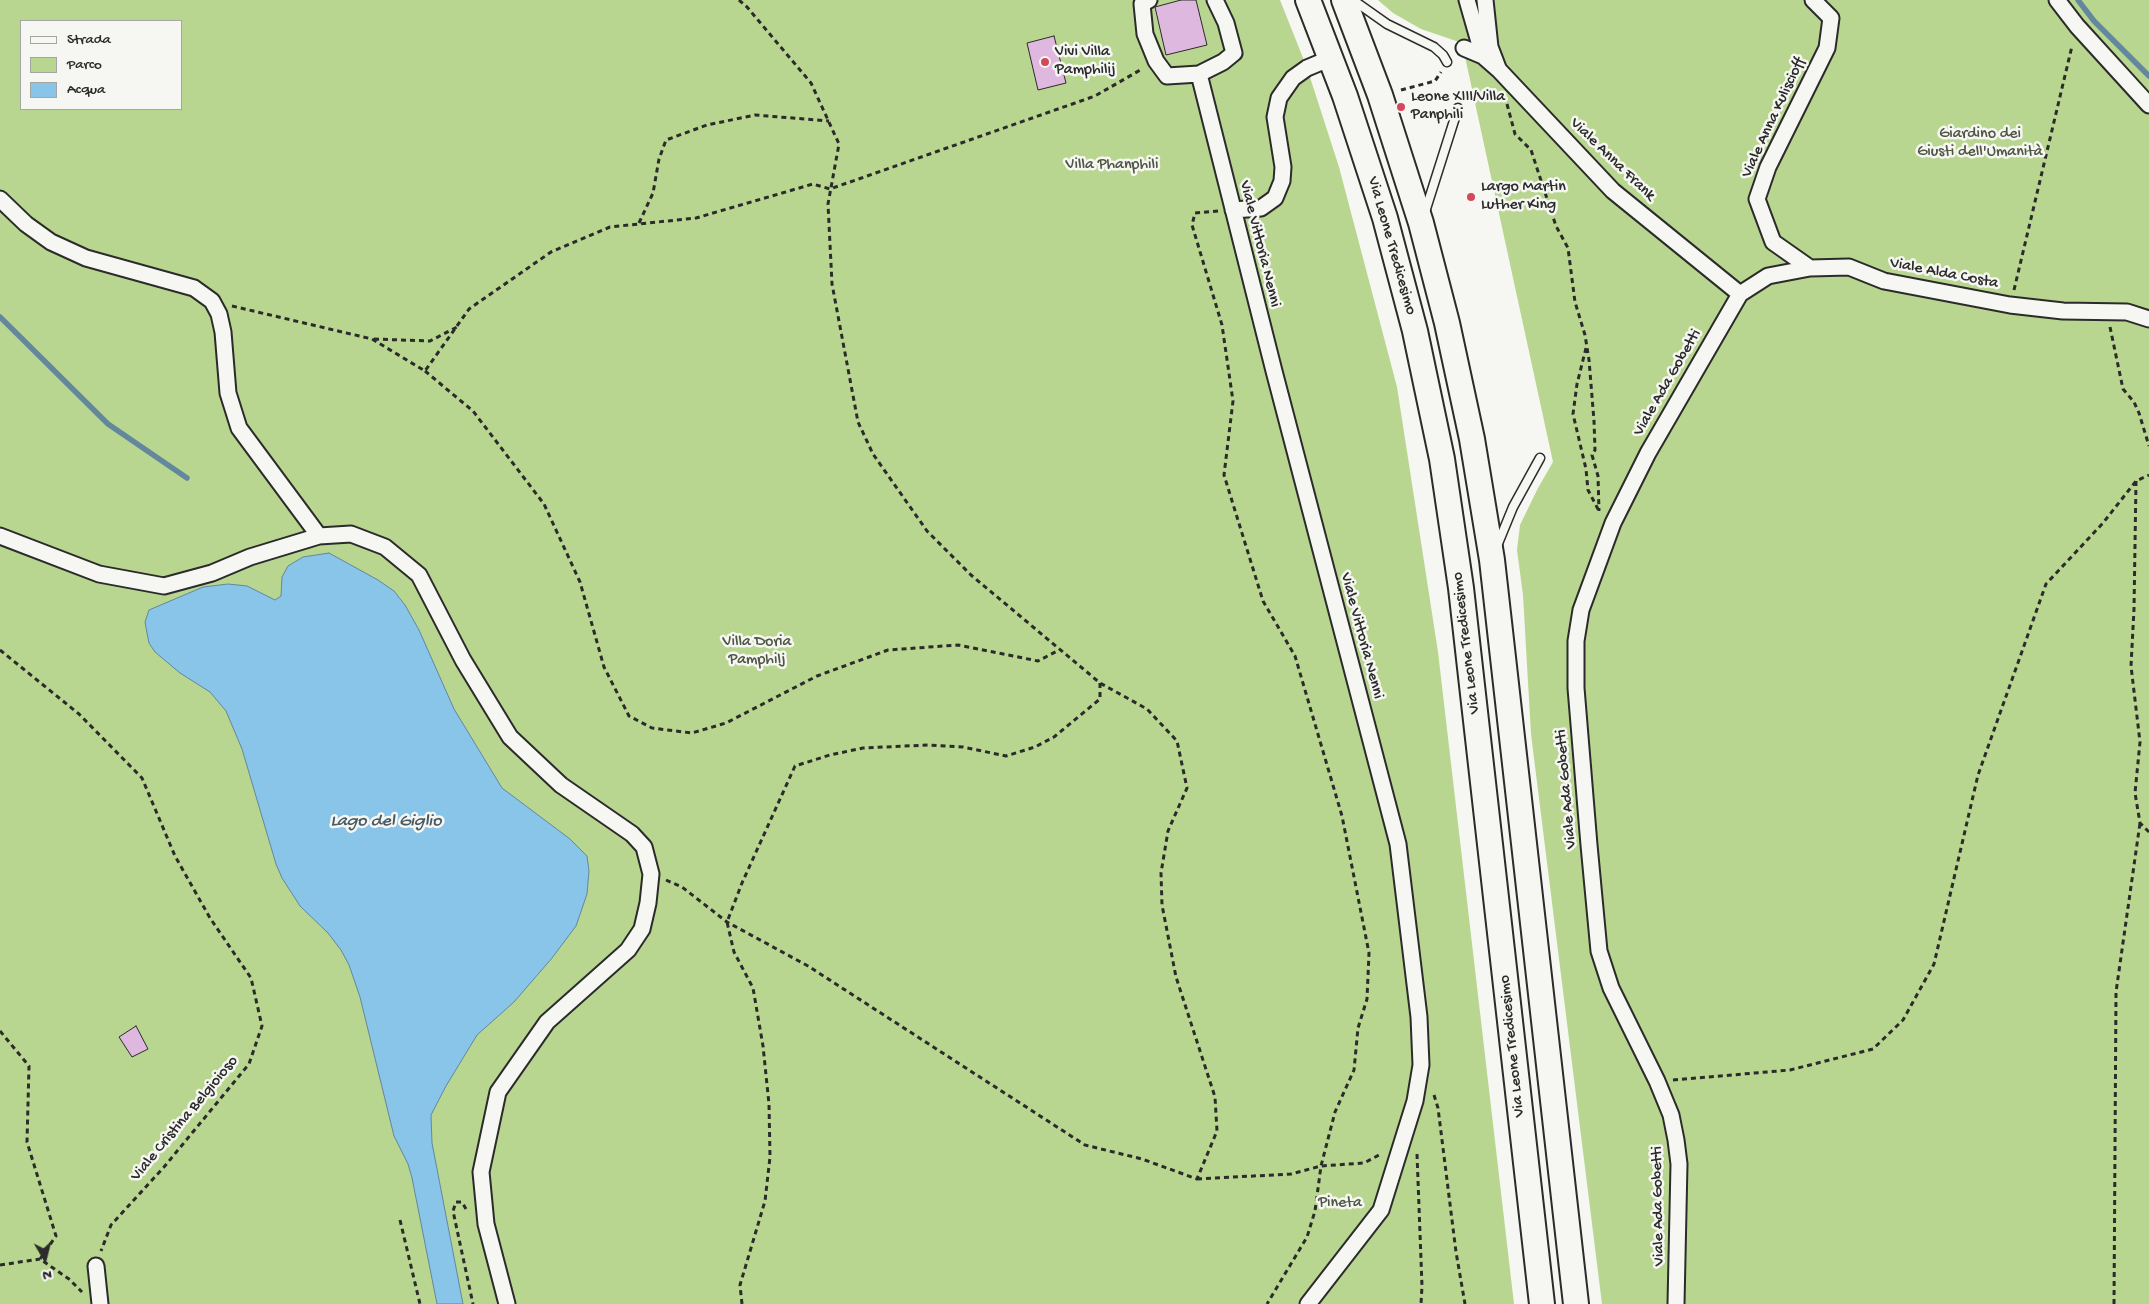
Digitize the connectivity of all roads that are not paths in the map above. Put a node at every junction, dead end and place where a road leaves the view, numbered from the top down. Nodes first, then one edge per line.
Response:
1 (1149, 0) edge
2 (1215, 0) edge
3 (1308, 0) edge
4 (1344, 0) edge
5 (1353, 0) edge
6 (1467, 0) edge
7 (1485, 0) edge
8 (1813, 0) edge
9 (2058, 0) edge
10 (1464, 48) dead end
11 (1483, 56) junction
12 (1331, 58) junction
13 (1447, 62) road end
14 (1499, 70) junction
15 (1199, 74) junction
16 (2149, 105) edge
17 (1458, 108) dead end
18 (0, 199) edge
19 (1233, 210) junction
20 (1421, 223) junction
21 (1810, 268) junction
22 (1740, 294) junction
23 (2149, 319) edge
24 (1540, 458) dead end
25 (0, 536) edge
26 (319, 536) junction
27 (1492, 560) junction
28 (96, 1266) road end
29 (94, 1301) edge
30 (507, 1304) edge
31 (1308, 1304) edge
32 (1542, 1304) edge
33 (1576, 1304) edge
34 (1676, 1304) edge

1 - 15 street
2 - 15 street
3 - 12 main road, Via Leone Tredicesimo
4 - 20 main road, Via Leone Tredicesimo
5 - 13 lane
6 - 11 street
7 - 14 street
8 - 21 street, Viale Anna Kuliscioff
9 - 16 street
10 - 11 street, Viale Anna Frank
11 - 14 street, Viale Anna Frank
12 - 19 street
12 - 32 main road, Via Leone Tredicesimo
14 - 22 street, Viale Anna Frank
15 - 19 street, Viale Vittoria Nenni
17 - 20 lane
18 - 26 street
19 - 31 street, Viale Vittoria Nenni
20 - 27 main road, Via Leone Tredicesimo
21 - 22 street, Viale Alda Costa
21 - 23 street, Viale Alda Costa
22 - 34 street, Viale Ada Gobetti
24 - 27 lane
25 - 26 street
26 - 30 street
27 - 33 main road, Via Leone Tredicesimo
28 - 29 street

